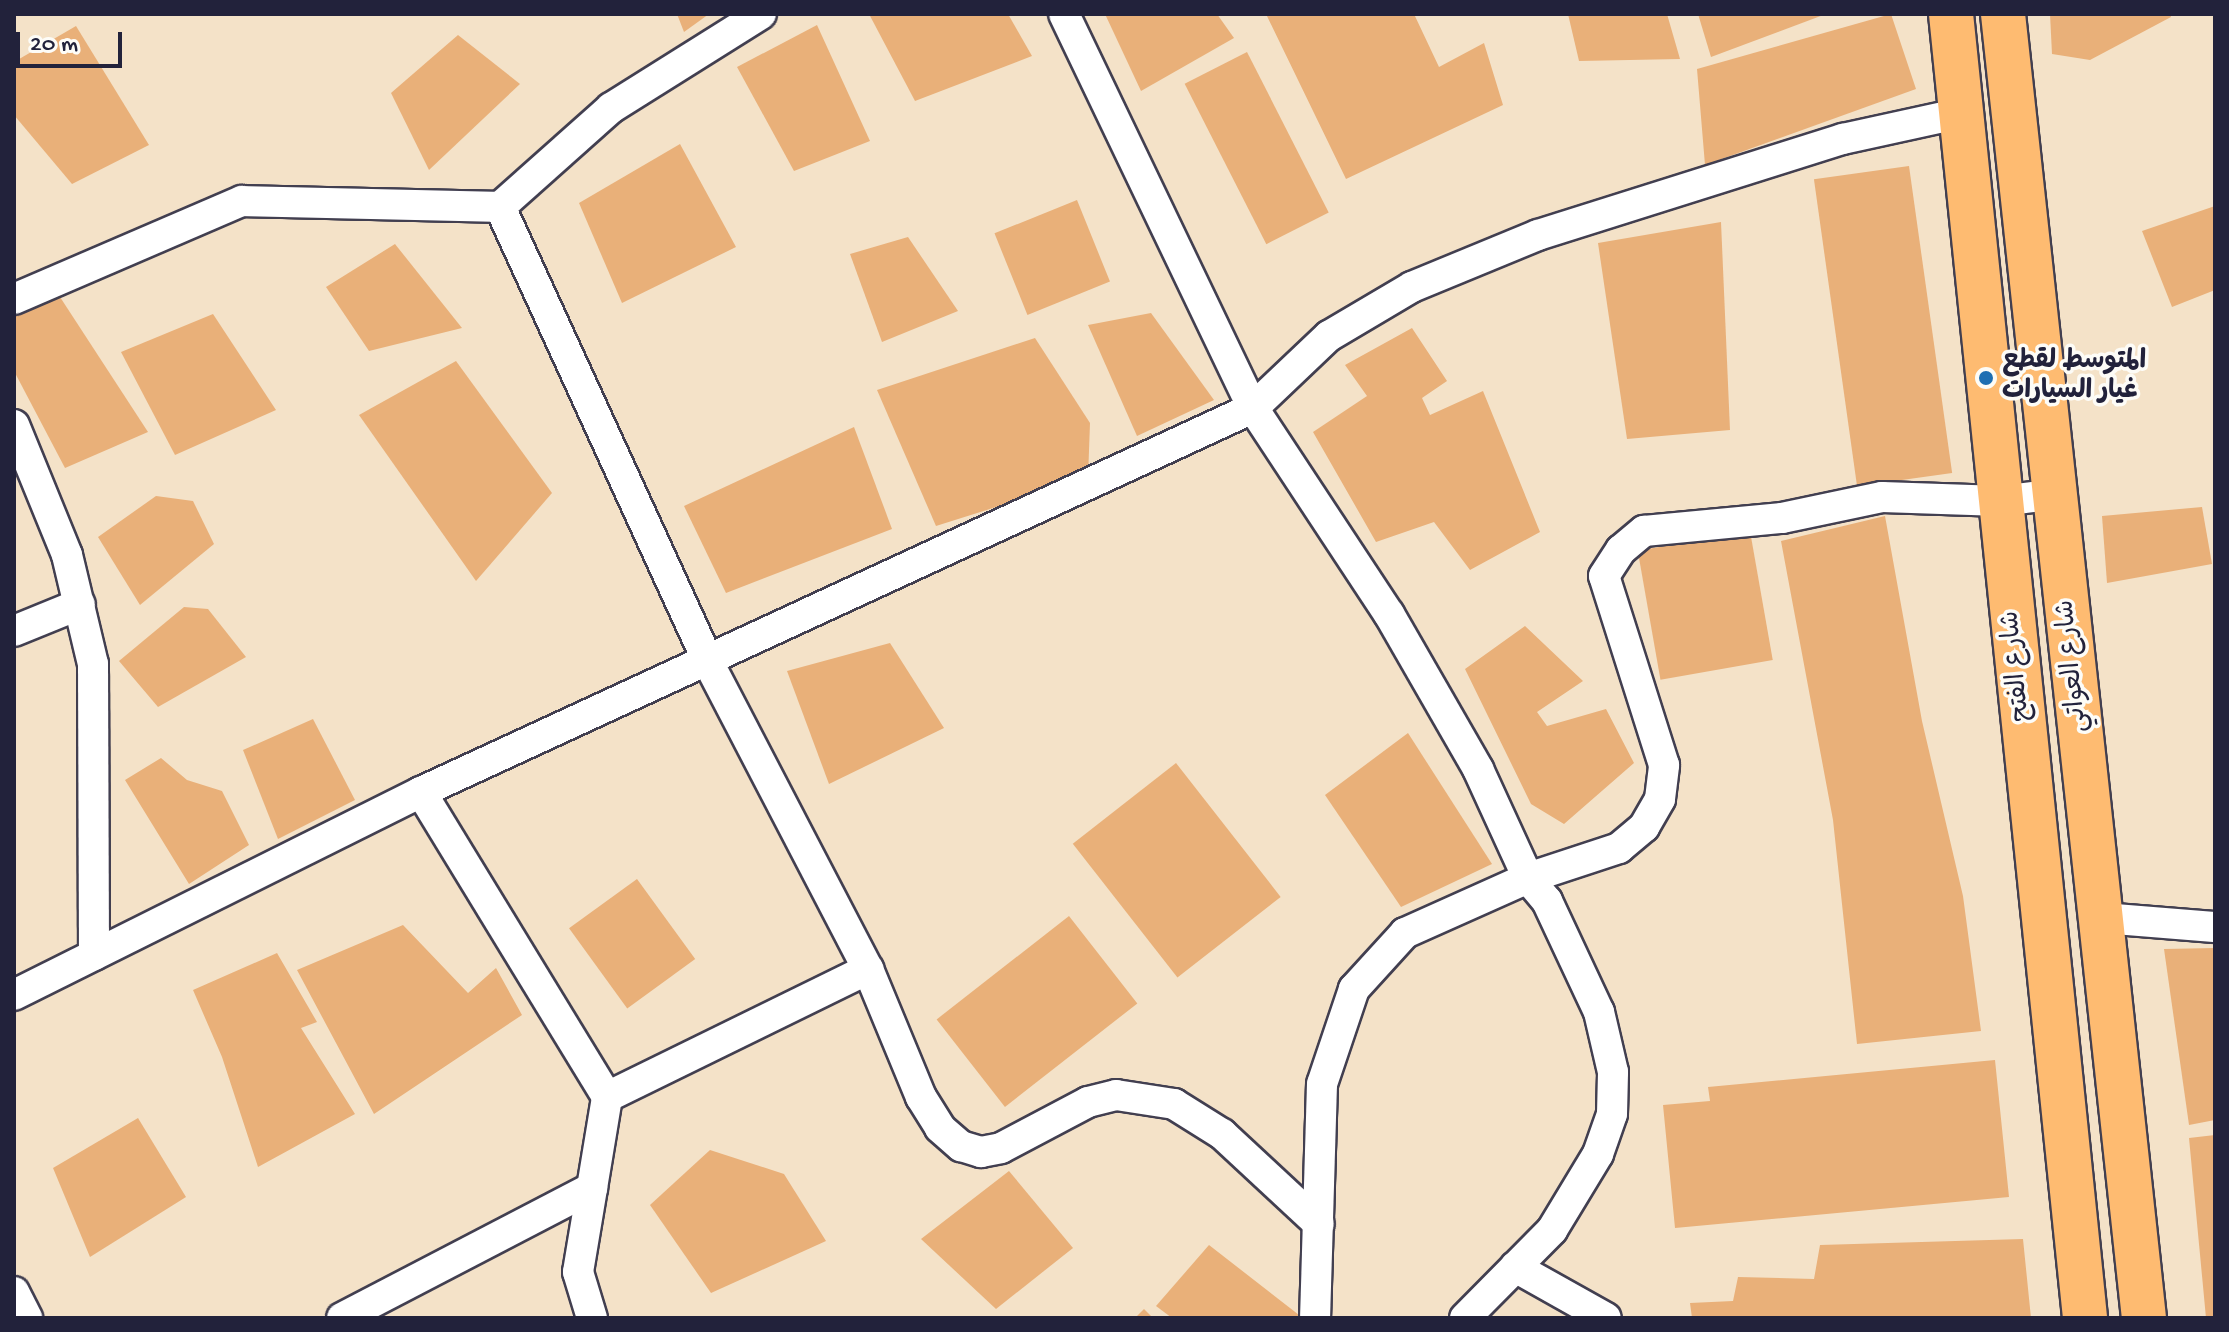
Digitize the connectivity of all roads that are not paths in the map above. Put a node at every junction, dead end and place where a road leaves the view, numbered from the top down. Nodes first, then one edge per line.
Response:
1 (761, 14) edge
2 (1064, 14) edge
3 (1951, 14) edge
4 (2003, 14) edge
5 (1961, 113) junction
6 (500, 207) junction
7 (14, 299) edge
8 (1253, 408) junction
9 (14, 425) edge
10 (2056, 494) junction
11 (2001, 501) junction
12 (80, 604) junction
13 (14, 631) edge
14 (707, 660) junction
15 (421, 792) junction
16 (1528, 878) junction
17 (2102, 918) junction
18 (2215, 927) edge
19 (94, 955) junction
20 (868, 969) junction
21 (14, 995) edge
22 (607, 1097) junction
23 (592, 1188) junction
24 (1319, 1224) junction
25 (1515, 1267) junction
26 (14, 1292) edge
27 (27, 1318) edge
28 (342, 1318) edge
29 (592, 1318) edge
30 (1315, 1318) edge
31 (1465, 1318) edge
32 (1606, 1318) edge
33 (2085, 1318) edge
34 (2144, 1318) edge

1 - 6 street
2 - 8 street
3 - 5 main road, شارع الفتح
4 - 10 main road, شارع العواتي
5 - 8 street
5 - 11 main road, شارع الفتح
6 - 7 street
6 - 14 street
8 - 14 street
8 - 16 street
9 - 12 street
10 - 11 street
10 - 17 main road, شارع العواتي
11 - 16 street
11 - 33 main road, شارع الفتح
12 - 13 street
12 - 19 street
14 - 15 street
14 - 20 street
15 - 19 street
15 - 22 street
16 - 24 street
16 - 25 street
17 - 18 street
17 - 34 main road, شارع العواتي
19 - 21 street
20 - 22 street
20 - 24 street
22 - 23 street
23 - 28 street
23 - 29 street
24 - 30 street
25 - 31 street
25 - 32 street
26 - 27 street

